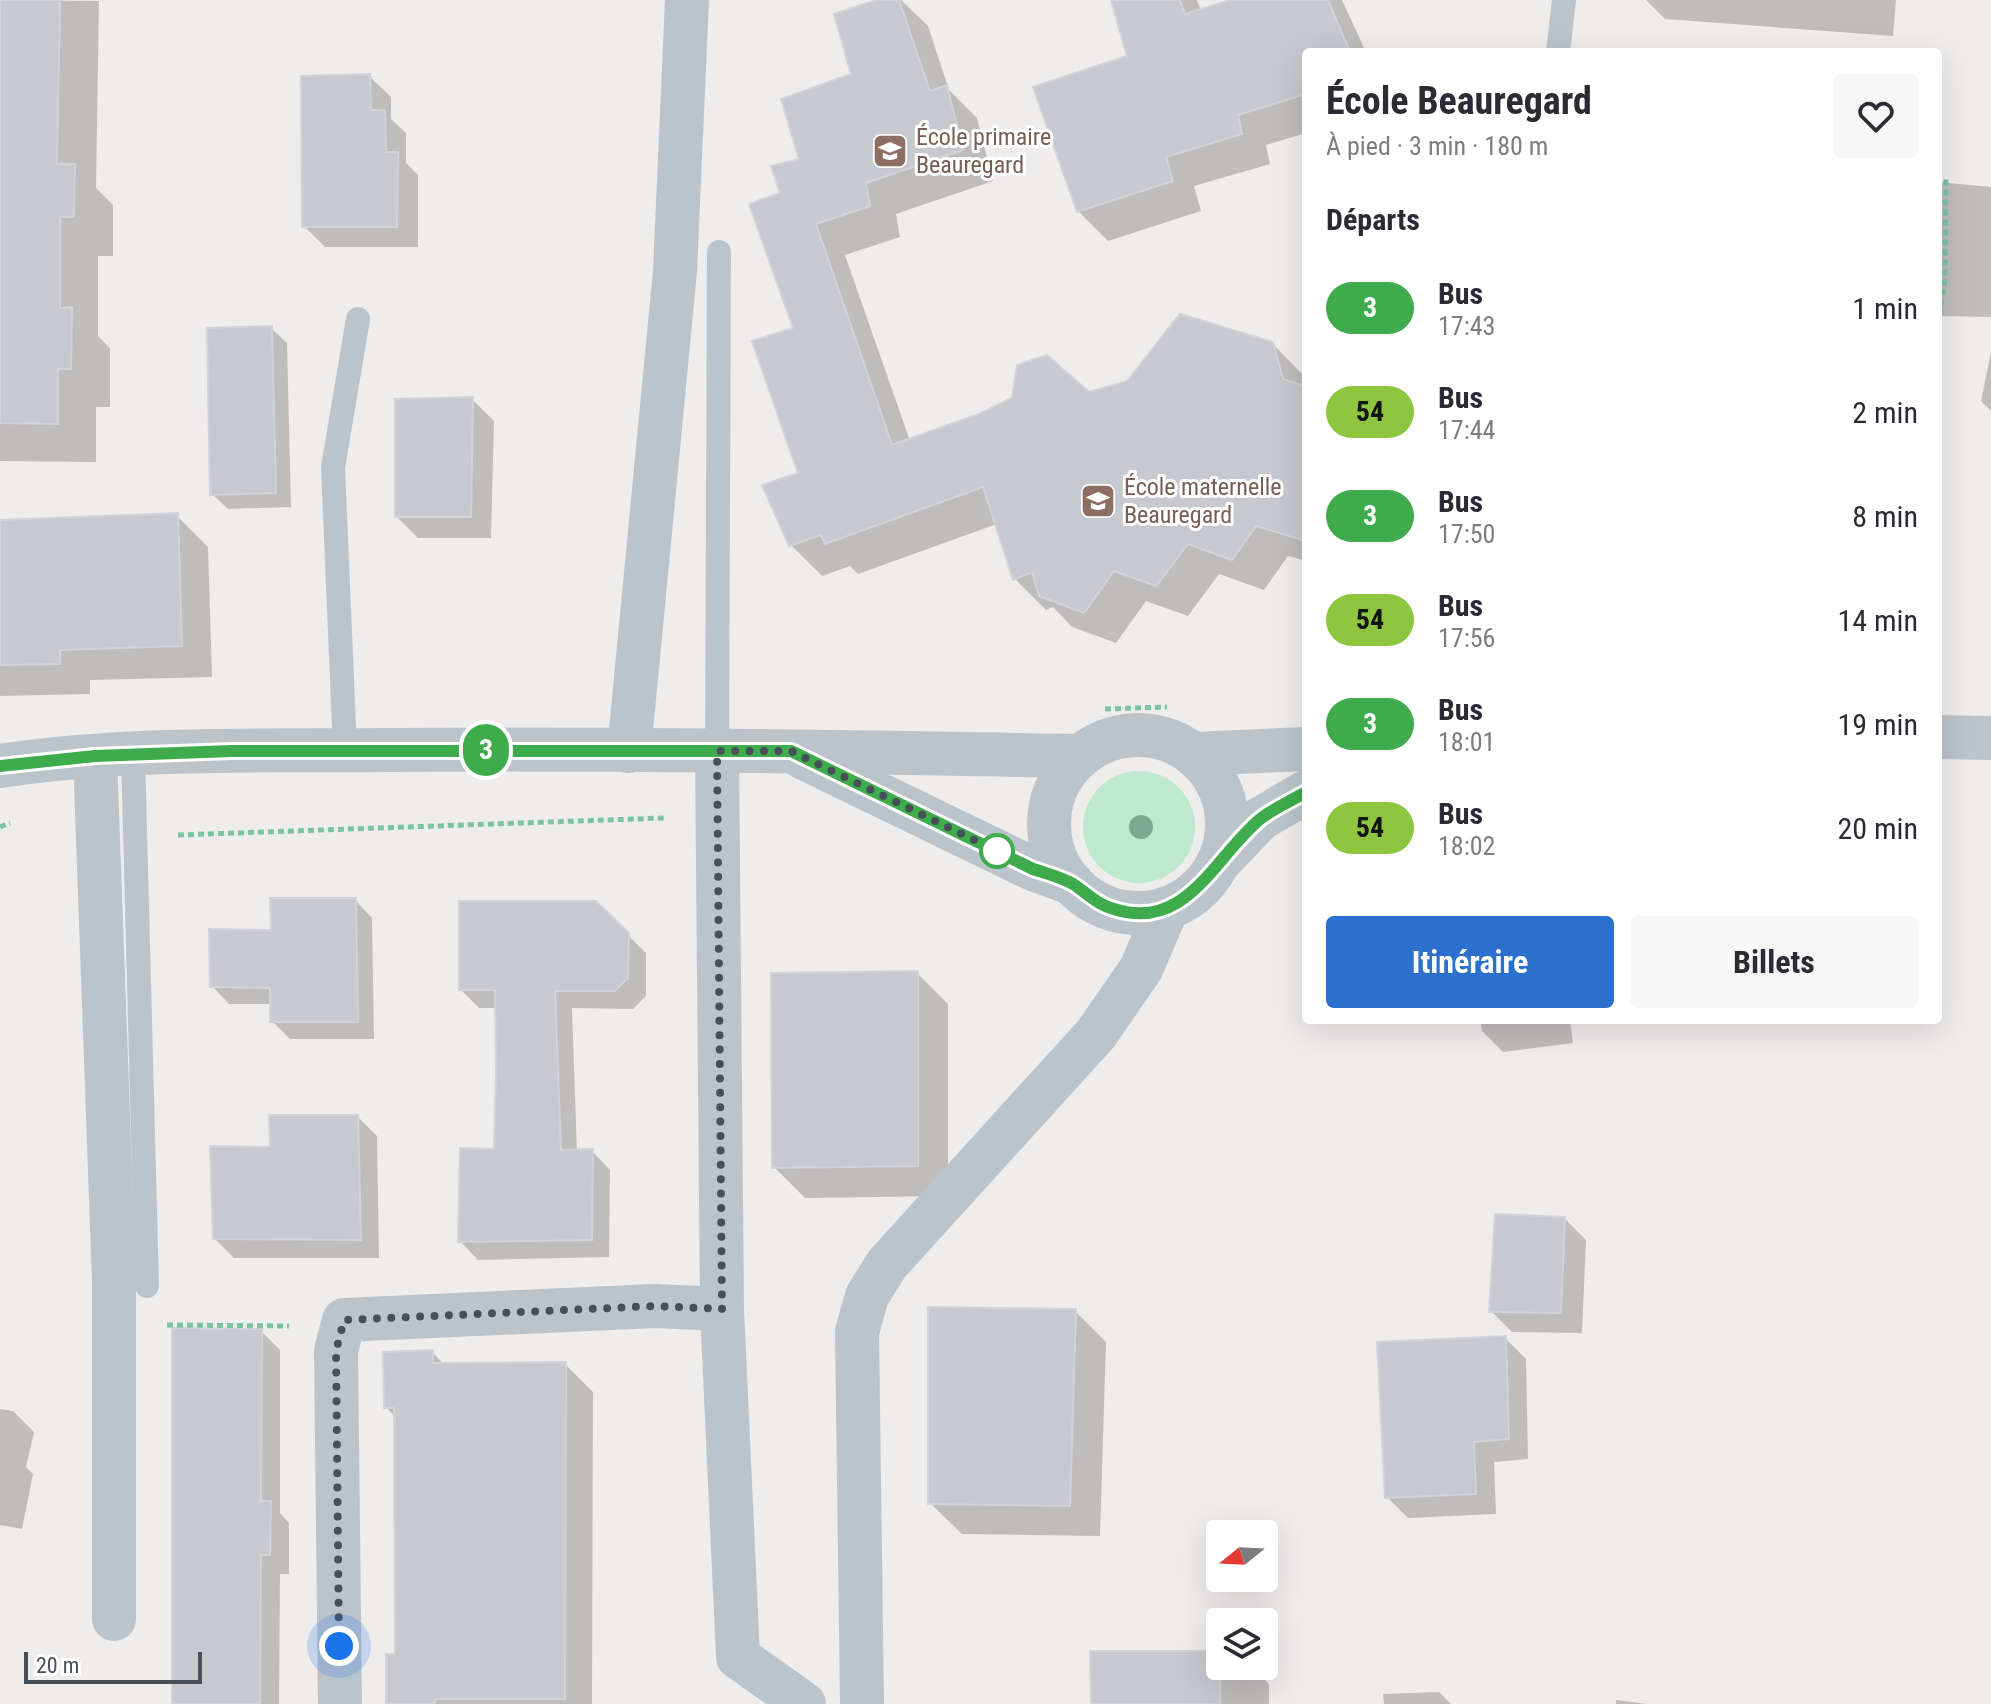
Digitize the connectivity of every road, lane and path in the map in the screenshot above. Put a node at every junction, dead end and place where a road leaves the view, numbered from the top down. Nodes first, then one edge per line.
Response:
1 (687, 0) edge
2 (1564, 0) edge
3 (1558, 48) edge
4 (1946, 176) dead end
5 (719, 252) dead end
6 (1942, 299) edge
7 (358, 319) dead end
8 (1942, 737) edge
9 (1991, 738) edge
10 (1302, 749) edge
11 (345, 750) junction
12 (629, 751) junction
13 (717, 751) junction
14 (791, 751) junction
15 (1194, 754) junction
16 (114, 755) junction
17 (1080, 756) junction
18 (0, 766) edge
19 (1302, 794) edge
20 (117, 817) junction
21 (717, 817) junction
22 (0, 827) edge
23 (1219, 862) junction
24 (1072, 883) junction
25 (1167, 908) junction
26 (147, 1286) joint
27 (722, 1309) junction
28 (336, 1351) junction
29 (114, 1619) dead end
30 (340, 1704) edge
31 (804, 1704) edge
32 (862, 1704) edge

1 - 12 street
2 - 3 lane
4 - 6 path
5 - 13 lane
7 - 11 lane
8 - 9 street
10 - 15 street
11 - 12 street
11 - 16 street
12 - 13 street
13 - 14 street
13 - 21 street
14 - 17 street
14 - 24 street
15 - 17 street
15 - 23 street
16 - 18 street
16 - 20 street
17 - 24 street
19 - 23 street
20 - 21 path
20 - 22 path
20 - 26 lane
20 - 29 street
21 - 27 street
23 - 25 street
24 - 25 street
25 - 32 street
26 - 28 path
27 - 28 street
27 - 31 street
28 - 30 street

